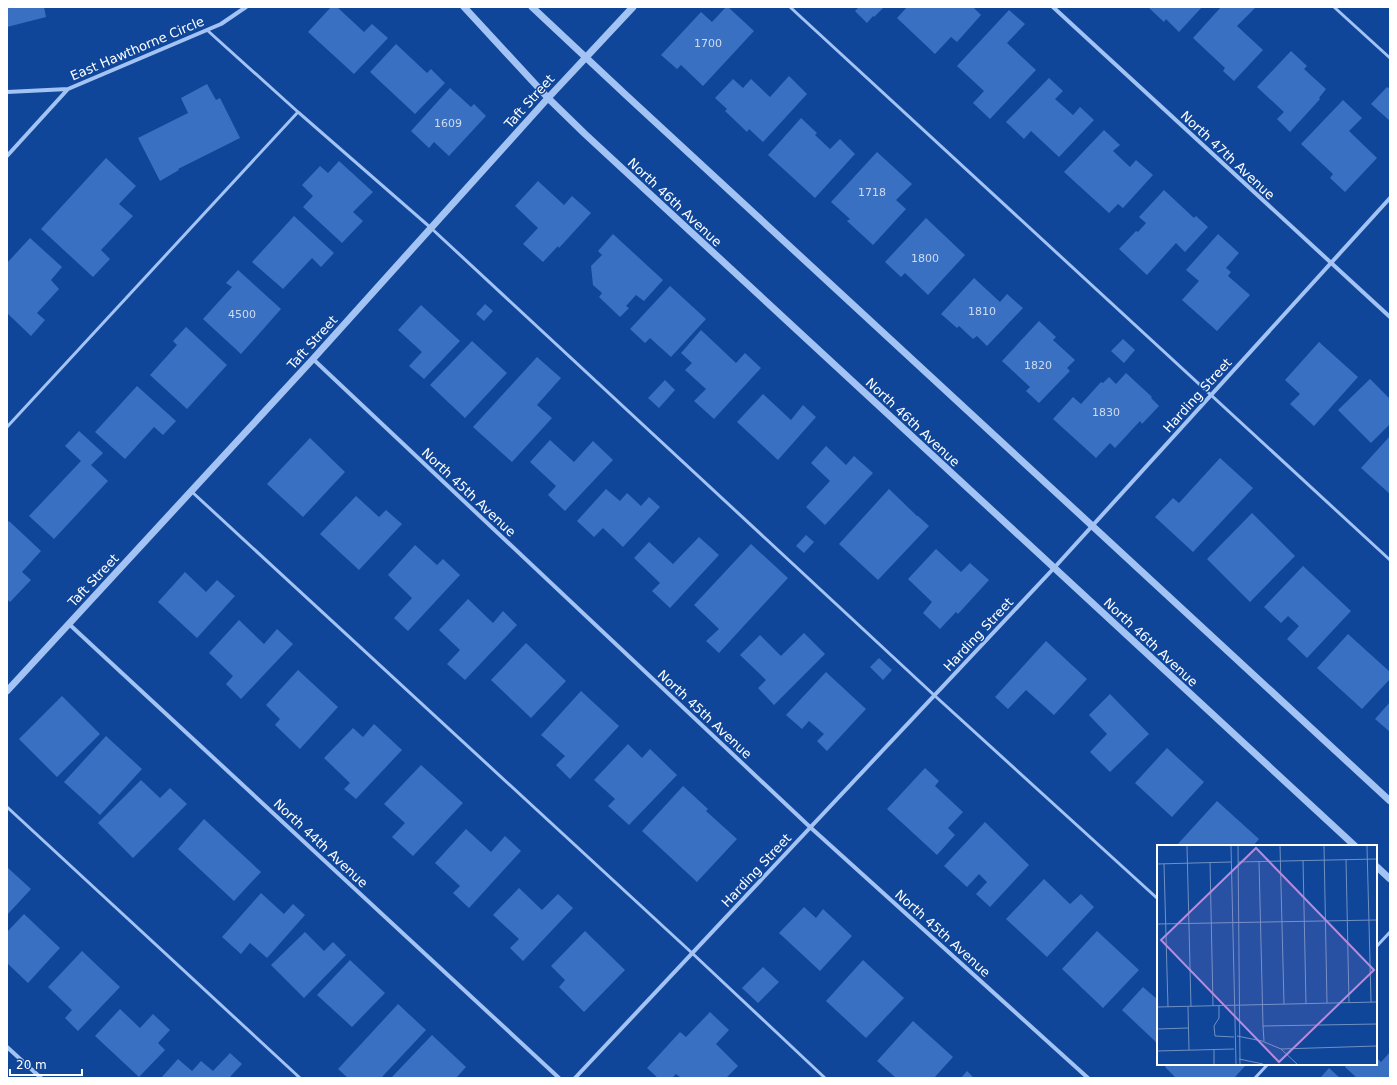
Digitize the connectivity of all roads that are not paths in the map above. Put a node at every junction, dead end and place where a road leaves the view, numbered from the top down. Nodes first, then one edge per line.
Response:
1 (246, 7) edge
2 (464, 7) edge
3 (532, 7) edge
4 (633, 7) edge
5 (790, 7) edge
6 (1053, 7) edge
7 (1334, 7) edge
8 (207, 30) junction
9 (586, 58) junction
10 (1390, 58) edge
11 (68, 89) junction
12 (7, 92) edge
13 (548, 98) junction
14 (298, 112) junction
15 (7, 156) edge
16 (1390, 198) edge
17 (431, 228) junction
18 (1330, 263) junction
19 (1390, 317) edge
20 (313, 359) junction
21 (1211, 395) junction
22 (7, 427) edge
23 (191, 491) junction
24 (1092, 526) junction
25 (1390, 560) edge
26 (1054, 568) junction
27 (69, 624) junction
28 (7, 691) edge
29 (934, 694) junction
30 (1390, 802) edge
31 (7, 807) edge
32 (810, 827) junction
33 (1354, 845) edge
34 (1377, 867) edge
35 (1390, 879) edge
36 (1157, 898) edge
37 (1390, 932) edge
38 (1377, 946) edge
39 (692, 953) junction
40 (7, 1047) edge
41 (1267, 1065) edge
42 (41, 1078) edge
43 (300, 1078) edge
44 (559, 1078) edge
45 (575, 1078) edge
46 (825, 1078) edge
47 (1088, 1078) edge
48 (1255, 1078) edge

1 - 8 street, East Hawthorne Circle
2 - 13 street, North 46th Avenue
3 - 9 street
4 - 9 street, Taft Street
5 - 21 lane
6 - 18 street, North 47th Avenue
7 - 10 lane
8 - 11 street, East Hawthorne Circle
8 - 14 lane
9 - 13 street, Taft Street
9 - 24 street
11 - 12 street, East Hawthorne Circle
11 - 15 street
13 - 17 street, Taft Street
13 - 26 street, North 46th Avenue
14 - 17 lane
14 - 22 lane
16 - 18 street, Harding Street
17 - 20 street, Taft Street
17 - 29 lane
18 - 19 street, North 47th Avenue
18 - 21 street, Harding Street
20 - 23 street, Taft Street
20 - 32 street, North 45th Avenue
21 - 24 street, Harding Street
21 - 25 lane
23 - 27 street, Taft Street
23 - 39 lane
24 - 26 street, Harding Street
24 - 30 street
26 - 29 street, Harding Street
26 - 33 street, North 46th Avenue
27 - 28 street, Taft Street
27 - 44 street, North 44th Avenue
29 - 32 street, Harding Street
29 - 36 lane
31 - 43 lane
32 - 39 street, Harding Street
32 - 47 street, North 45th Avenue
34 - 35 street
37 - 38 lane
39 - 45 street, Harding Street
39 - 46 lane
40 - 42 street
41 - 48 lane

